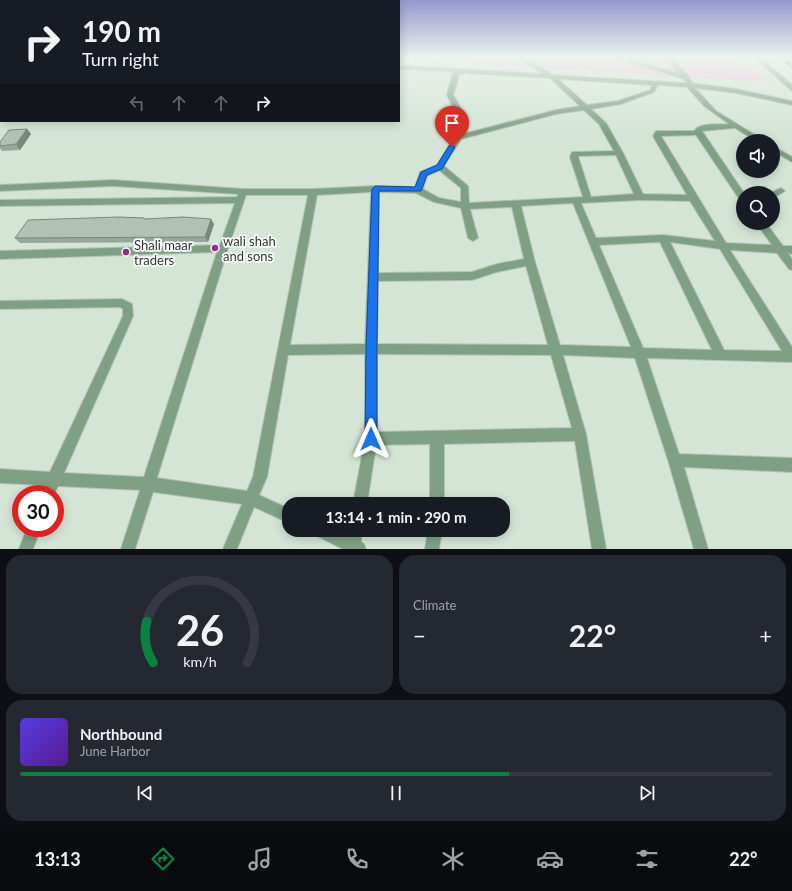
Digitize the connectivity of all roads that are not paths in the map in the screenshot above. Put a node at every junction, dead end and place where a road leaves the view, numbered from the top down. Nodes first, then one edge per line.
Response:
1 (454, 83) edge
2 (558, 83) edge
3 (637, 83) edge
4 (655, 84) junction
5 (689, 85) junction
6 (792, 103) edge
7 (586, 107) junction
8 (736, 126) junction
9 (698, 133) junction
10 (749, 134) edge
11 (458, 137) junction
12 (780, 152) edge
13 (619, 153) junction
14 (792, 160) edge
15 (440, 167) junction
16 (0, 188) edge
17 (736, 188) edge
18 (375, 189) junction
19 (418, 190) junction
20 (313, 192) junction
21 (242, 196) junction
22 (640, 197) junction
23 (693, 198) junction
24 (582, 200) junction
25 (0, 203) edge
26 (516, 204) junction
27 (465, 206) junction
28 (766, 230) edge
29 (473, 238) dead end
30 (663, 238) junction
31 (593, 242) junction
32 (723, 246) junction
33 (223, 248) junction
34 (780, 249) junction
35 (792, 250) edge
36 (0, 255) edge
37 (530, 262) junction
38 (792, 266) edge
39 (374, 277) junction
40 (0, 305) edge
41 (371, 348) junction
42 (284, 350) junction
43 (554, 350) junction
44 (639, 352) junction
45 (721, 356) junction
46 (792, 356) edge
47 (580, 434) junction
48 (437, 438) junction
49 (371, 439) junction
50 (675, 460) junction
51 (792, 465) edge
52 (0, 476) edge
53 (53, 479) junction
54 (148, 484) junction
55 (51, 485) edge
56 (361, 497) edge
57 (437, 497) edge
58 (250, 498) junction
59 (282, 513) edge
60 (31, 537) edge
61 (335, 537) edge
62 (355, 537) edge
63 (434, 537) edge
64 (356, 547) edge
65 (26, 549) edge
66 (128, 549) edge
67 (230, 549) edge
68 (432, 549) edge
69 (599, 549) edge
70 (701, 549) edge

1 - 11 street
2 - 7 street
3 - 4 street
4 - 5 street
4 - 7 street
5 - 6 street
5 - 8 street
7 - 11 street
7 - 13 street
8 - 9 street
8 - 10 street
9 - 17 street
9 - 23 street
11 - 15 street
12 - 14 street
13 - 22 street
13 - 24 street
15 - 19 street
15 - 27 street
16 - 21 street
18 - 19 street
18 - 20 street
18 - 39 street
19 - 27 street
20 - 21 street
20 - 42 street
21 - 25 street
21 - 33 street
22 - 23 street
22 - 24 street
23 - 32 street
24 - 26 street
24 - 31 street
26 - 27 street
26 - 37 street
27 - 29 street
28 - 34 street
30 - 31 street
30 - 32 street
30 - 45 street
31 - 44 street
32 - 34 street
32 - 46 street
33 - 36 street
33 - 54 street
34 - 35 street
34 - 38 street
37 - 39 street
37 - 43 street
39 - 41 street
40 - 53 street
41 - 42 street
41 - 43 street
41 - 49 street
42 - 58 street
43 - 44 street
43 - 47 street
44 - 45 street
44 - 50 street
45 - 46 street
47 - 48 street
47 - 69 street
48 - 49 street
48 - 57 street
49 - 56 street
50 - 51 street
50 - 70 street
52 - 53 street
53 - 54 street
53 - 55 street
54 - 58 street
54 - 66 street
58 - 59 street
58 - 67 street
60 - 65 street
61 - 64 street
62 - 64 street
63 - 68 street

